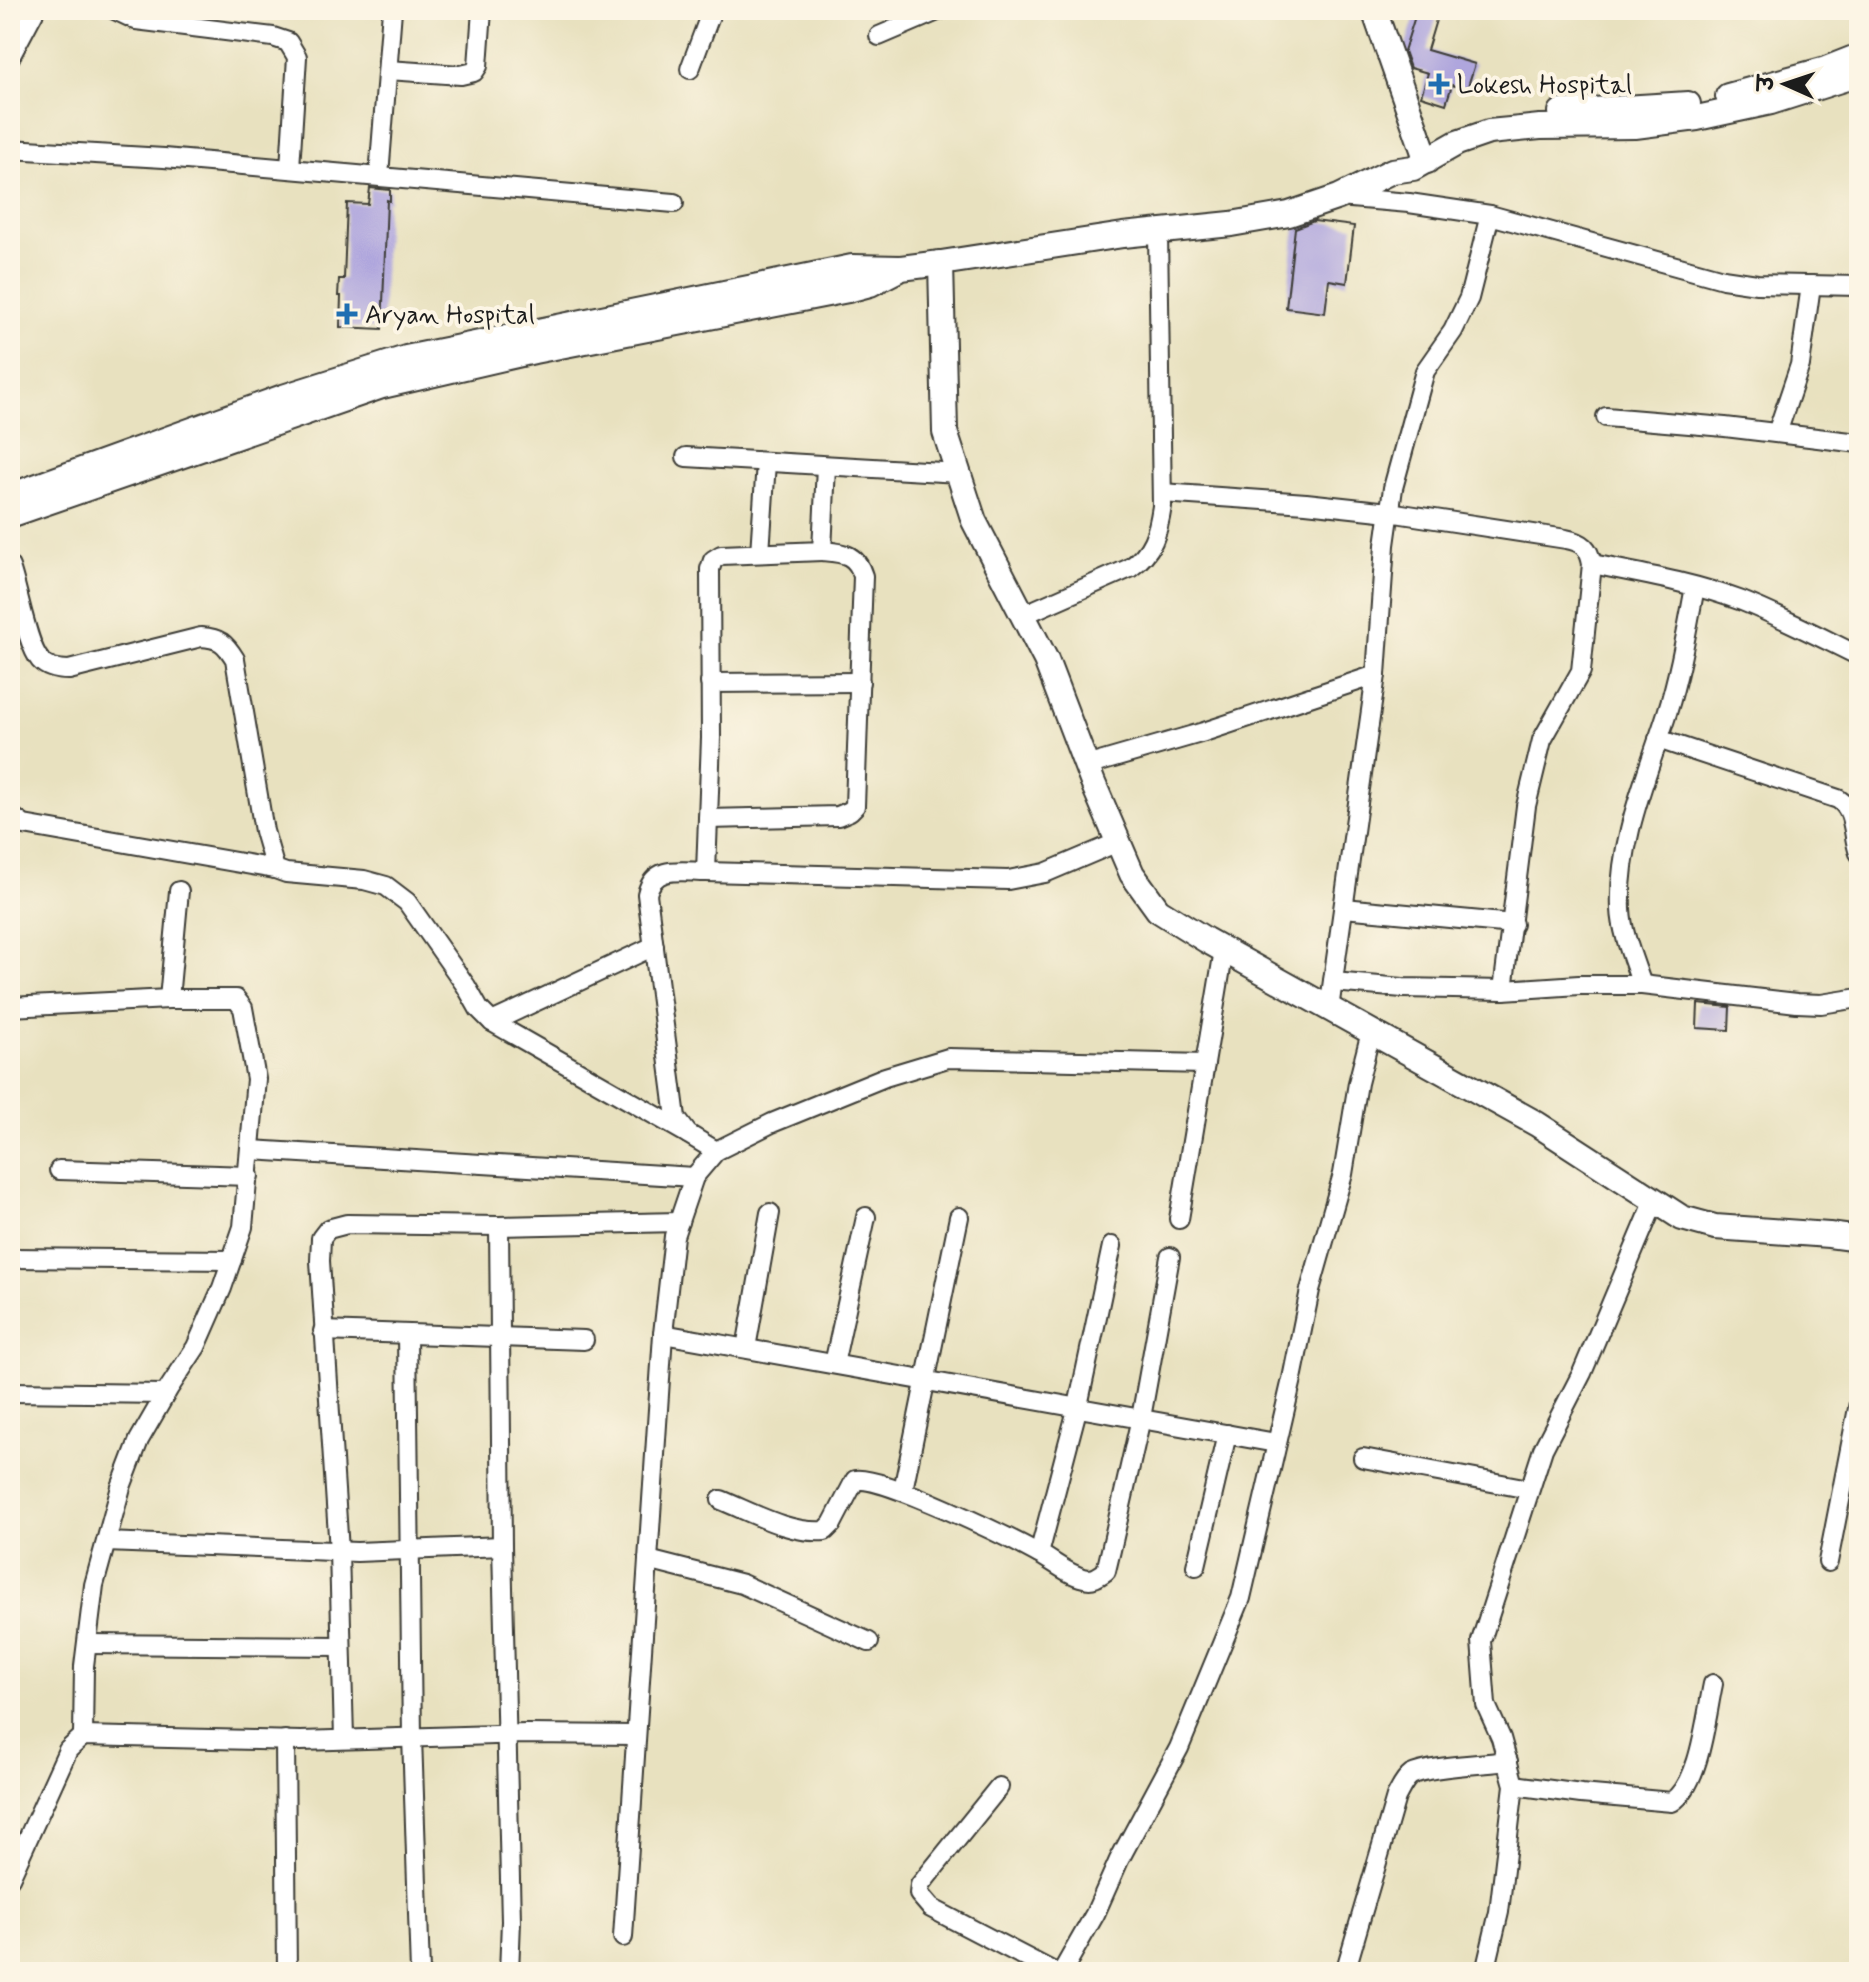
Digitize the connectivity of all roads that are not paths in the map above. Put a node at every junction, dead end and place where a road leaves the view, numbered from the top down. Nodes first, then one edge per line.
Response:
1 (35, 10) edge
2 (115, 10) edge
3 (392, 10) edge
4 (482, 10) edge
5 (712, 10) edge
6 (940, 10) edge
7 (1374, 10) edge
8 (191, 18) edge
9 (879, 36) dead end
10 (1859, 56) edge
11 (10, 57) edge
12 (690, 69) dead end
13 (388, 70) junction
14 (1859, 74) edge
15 (10, 149) edge
16 (1423, 154) junction
17 (290, 168) junction
18 (379, 176) junction
19 (1339, 197) junction
20 (674, 203) dead end
21 (1490, 215) junction
22 (1158, 232) junction
23 (941, 263) junction
24 (901, 268) junction
25 (1811, 285) junction
26 (1859, 286) edge
27 (1606, 417) dead end
28 (1777, 433) junction
29 (1859, 443) edge
30 (686, 457) dead end
31 (766, 462) junction
32 (826, 466) junction
33 (959, 473) junction
34 (1162, 493) junction
35 (10, 496) edge
36 (1389, 512) junction
37 (10, 515) edge
38 (822, 551) junction
39 (760, 553) junction
40 (1592, 564) junction
41 (10, 567) edge
42 (1695, 587) junction
43 (1023, 615) junction
44 (1859, 656) edge
45 (1376, 675) junction
46 (860, 682) junction
47 (710, 683) junction
48 (1658, 739) junction
49 (1086, 766) junction
50 (10, 815) edge
51 (708, 819) junction
52 (1118, 842) junction
53 (1859, 853) edge
54 (275, 869) junction
55 (706, 872) junction
56 (179, 891) dead end
57 (1344, 908) junction
58 (1513, 924) junction
59 (654, 946) junction
60 (1224, 950) junction
61 (1333, 982) junction
62 (1642, 985) junction
63 (1503, 990) junction
64 (1859, 998) edge
65 (169, 999) junction
66 (10, 1007) edge
67 (1329, 1009) junction
68 (492, 1022) junction
69 (1371, 1032) junction
70 (1205, 1064) junction
71 (688, 1134) junction
72 (251, 1150) junction
73 (716, 1151) junction
74 (59, 1170) dead end
75 (249, 1176) junction
76 (694, 1177) junction
77 (1655, 1200) junction
78 (770, 1213) dead end
79 (866, 1217) dead end
80 (959, 1217) dead end
81 (1179, 1219) dead end
82 (679, 1222) junction
83 (499, 1226) junction
84 (1859, 1239) edge
85 (1112, 1246) dead end
86 (1170, 1257) dead end
87 (10, 1258) edge
88 (232, 1260) junction
89 (323, 1331) junction
90 (663, 1334) junction
91 (407, 1335) junction
92 (500, 1335) junction
93 (584, 1340) dead end
94 (746, 1348) junction
95 (834, 1364) junction
96 (927, 1380) junction
97 (10, 1392) edge
98 (165, 1394) junction
99 (1859, 1403) edge
100 (1078, 1406) junction
101 (1141, 1418) junction
102 (1227, 1434) junction
103 (1276, 1443) junction
104 (1363, 1458) dead end
105 (1529, 1489) junction
106 (903, 1490) junction
107 (721, 1500) dead end
108 (106, 1542) junction
109 (502, 1546) junction
110 (410, 1550) junction
111 (339, 1551) junction
112 (1039, 1554) junction
113 (648, 1560) junction
114 (1828, 1562) dead end
115 (1196, 1566) dead end
116 (869, 1642) dead end
117 (87, 1644) junction
118 (341, 1646) junction
119 (1713, 1684) dead end
120 (507, 1735) junction
121 (636, 1735) junction
122 (83, 1736) junction
123 (412, 1737) junction
124 (344, 1739) junction
125 (285, 1740) junction
126 (1508, 1761) junction
127 (1514, 1785) junction
128 (999, 1787) dead end
129 (10, 1878) edge
130 (623, 1937) dead end
131 (287, 1972) edge
132 (420, 1972) edge
133 (509, 1972) edge
134 (1054, 1972) edge
135 (1062, 1972) edge
136 (1345, 1972) edge
137 (1485, 1972) edge

1 - 11 street
2 - 8 street
3 - 13 street
4 - 13 street
5 - 12 street
6 - 9 street
7 - 16 street
8 - 17 street
10 - 16 street
13 - 18 street
14 - 16 street
15 - 17 street
16 - 19 street
17 - 18 street
18 - 20 street
19 - 21 street
19 - 22 street
21 - 25 street
21 - 36 street
22 - 23 street
22 - 34 street
23 - 24 street
23 - 33 street
24 - 35 street
24 - 37 street
25 - 26 street
25 - 28 street
27 - 28 street
28 - 29 street
30 - 31 street
31 - 32 street
31 - 39 street
32 - 33 street
32 - 38 street
33 - 43 street
34 - 36 street
34 - 43 street
36 - 40 street
36 - 45 street
38 - 39 street
38 - 46 street
39 - 47 street
40 - 42 street
40 - 58 street
41 - 54 street
42 - 44 street
42 - 48 street
43 - 49 street
45 - 49 street
45 - 57 street
46 - 47 street
46 - 51 street
47 - 51 street
48 - 53 street
48 - 62 street
49 - 52 street
50 - 54 street
51 - 55 street
52 - 55 street
52 - 60 street
54 - 68 street
55 - 59 street
56 - 65 street
57 - 58 street
57 - 61 street
58 - 63 street
59 - 68 street
59 - 71 street
60 - 67 street
60 - 70 street
61 - 63 street
61 - 67 street
62 - 63 street
62 - 64 street
65 - 66 street
65 - 72 street
67 - 69 street
68 - 71 street
69 - 77 street
69 - 103 street
70 - 73 street
70 - 81 street
71 - 73 street
72 - 75 street
72 - 76 street
73 - 76 street
74 - 75 street
75 - 88 street
76 - 82 street
77 - 84 street
77 - 105 street
78 - 94 street
79 - 95 street
80 - 96 street
82 - 83 street
82 - 90 street
83 - 89 street
83 - 92 street
85 - 100 street
86 - 101 street
87 - 88 street
88 - 98 street
89 - 91 street
89 - 111 street
90 - 94 street
90 - 113 street
91 - 92 street
91 - 110 street
92 - 93 street
92 - 109 street
94 - 95 street
95 - 96 street
96 - 100 street
96 - 106 street
97 - 98 street
98 - 108 street
99 - 114 street
100 - 101 street
100 - 112 street
101 - 102 street
101 - 112 street
102 - 103 street
102 - 115 street
103 - 135 street
104 - 105 street
105 - 126 street
106 - 107 street
106 - 112 street
108 - 111 street
108 - 117 street
109 - 110 street
109 - 120 street
110 - 111 street
110 - 123 street
111 - 118 street
113 - 116 street
113 - 121 street
117 - 118 street
117 - 122 street
118 - 124 street
119 - 127 street
120 - 121 street
120 - 123 street
120 - 133 street
121 - 130 street
122 - 125 street
122 - 129 street
123 - 124 street
123 - 132 street
124 - 125 street
125 - 131 street
126 - 127 street
126 - 136 street
127 - 137 street
128 - 134 street

